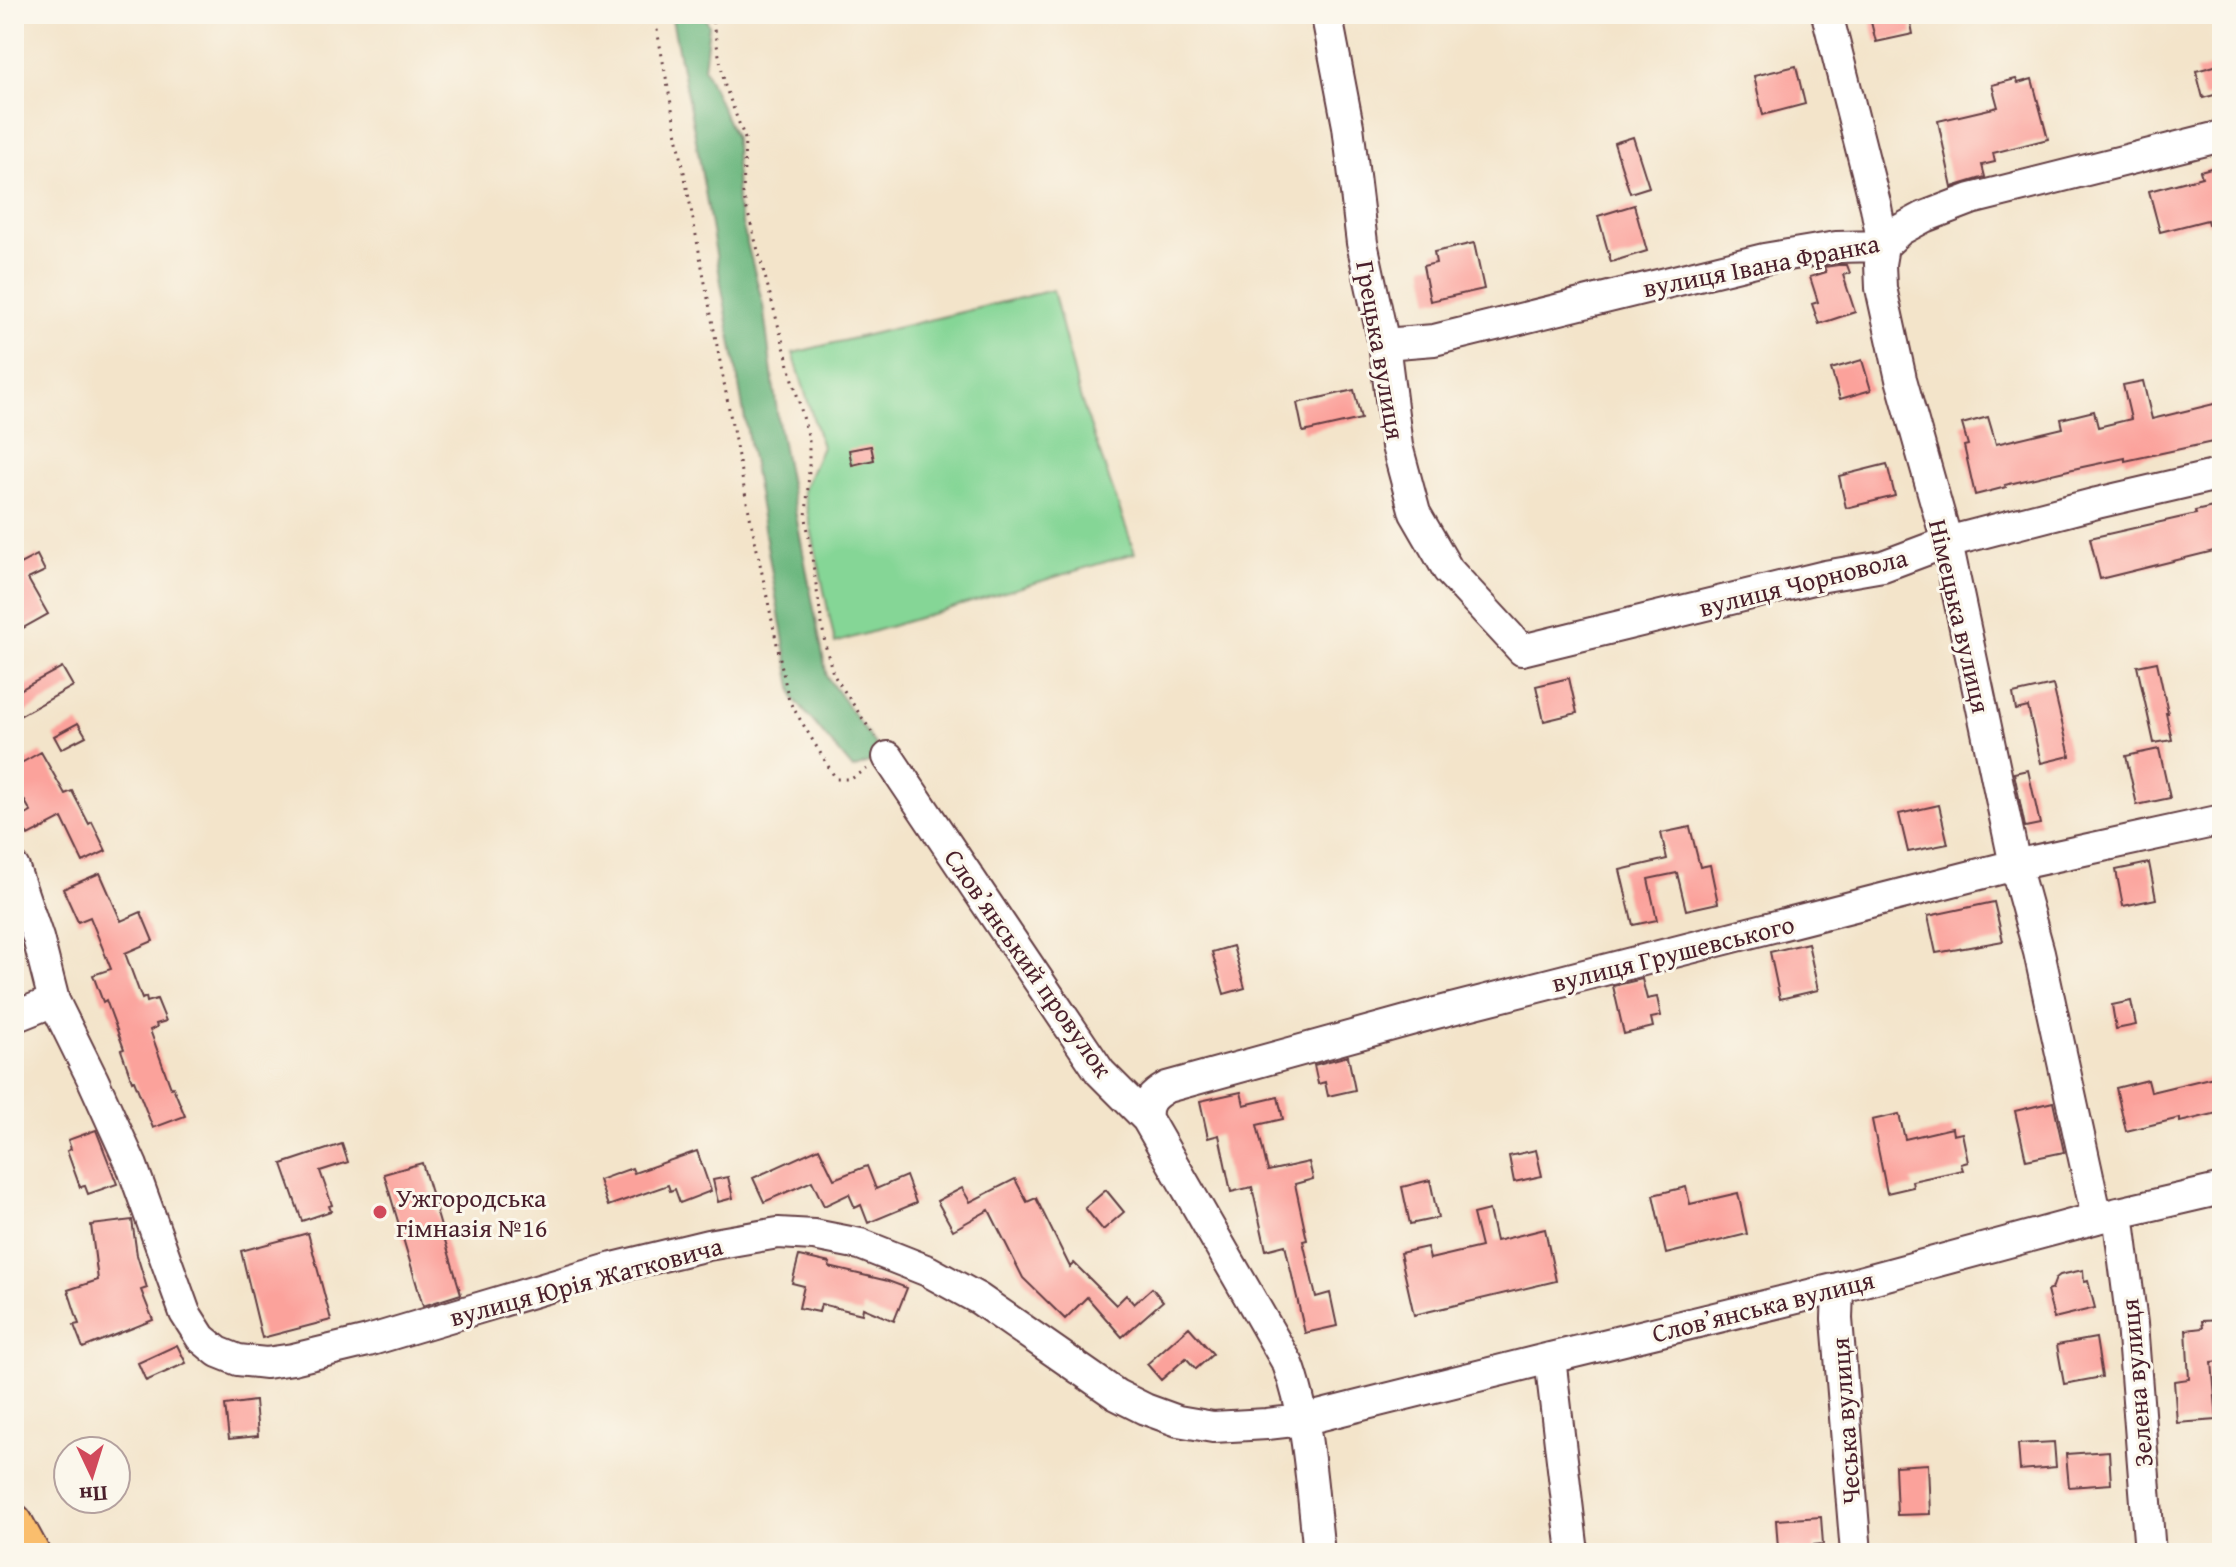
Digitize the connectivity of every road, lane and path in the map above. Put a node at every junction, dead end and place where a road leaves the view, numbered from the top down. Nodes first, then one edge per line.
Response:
1 (654, 14) edge
2 (711, 14) edge
3 (1331, 14) edge
4 (1827, 14) edge
5 (2222, 136) edge
6 (1883, 246) junction
7 (1384, 344) junction
8 (2222, 474) edge
9 (1947, 542) junction
10 (1522, 650) joint
11 (888, 757) junction
12 (2222, 820) edge
13 (2015, 865) junction
14 (14, 868) edge
15 (54, 1001) junction
16 (14, 1017) edge
17 (1147, 1119) junction
18 (2222, 1189) edge
19 (2108, 1216) junction
20 (1838, 1288) junction
21 (1550, 1358) junction
22 (1302, 1420) junction
23 (14, 1522) edge
24 (31, 1553) edge
25 (1319, 1553) edge
26 (1573, 1553) edge
27 (1856, 1553) edge
28 (2150, 1553) edge

1 - 11 path
2 - 11 path
3 - 7 street, Грецька вулиця
4 - 6 street, Німецька вулиця
5 - 6 street, вулиця Івана Франка
6 - 7 street, вулиця Івана Франка
6 - 9 street, Німецька вулиця
7 - 10 street, Грецька вулиця
8 - 9 street, вулиця Чорновола
9 - 10 street, вулиця Чорновола
9 - 13 street, Німецька вулиця
11 - 17 street, Словʼянський провулок
12 - 13 street, вулиця Грушевського
13 - 17 street, вулиця Грушевського
13 - 19 street, Німецька вулиця
14 - 15 street, вулиця Юрія Жатковича
15 - 16 street
15 - 22 street, вулиця Юрія Жатковича
17 - 22 street, Словʼянський провулок
18 - 19 street, Словʼянська вулиця
19 - 20 street, Словʼянська вулиця
19 - 28 street, Зелена вулиця
20 - 21 street, Словʼянська вулиця
20 - 27 street, Чеська вулиця
21 - 22 street, Словʼянська вулиця
21 - 26 street
22 - 25 street, Словʼянський провулок
23 - 24 main road

